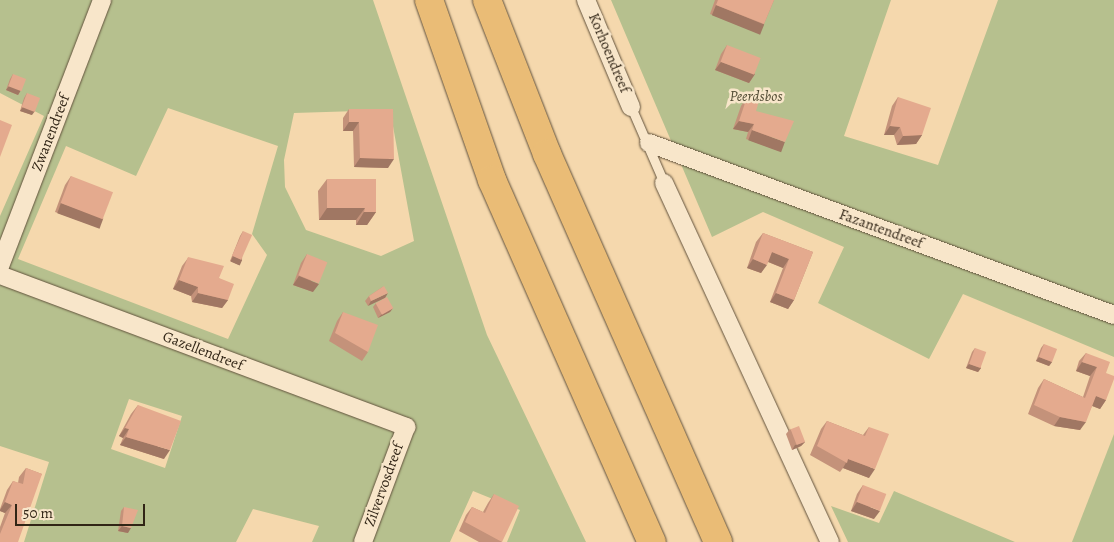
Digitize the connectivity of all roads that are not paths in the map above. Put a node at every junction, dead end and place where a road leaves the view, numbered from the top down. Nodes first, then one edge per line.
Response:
1 (102, 0) edge
2 (429, 0) edge
3 (487, 0) edge
4 (586, 0) edge
5 (631, 107) joint
6 (648, 143) junction
7 (664, 182) joint
8 (0, 266) edge
9 (0, 275) edge
10 (1114, 315) edge
11 (406, 428) joint
12 (363, 542) edge
13 (652, 542) edge
14 (718, 542) edge
15 (830, 542) edge

1 - 8 street, Zwanendreef
2 - 13 highway
3 - 14 highway
4 - 5 street, Korhoendreef
5 - 6 lane
6 - 7 lane
6 - 10 street, Fazantendreef
7 - 15 street
9 - 11 street, Gazellendreef
11 - 12 street, Zilvervosdreef

